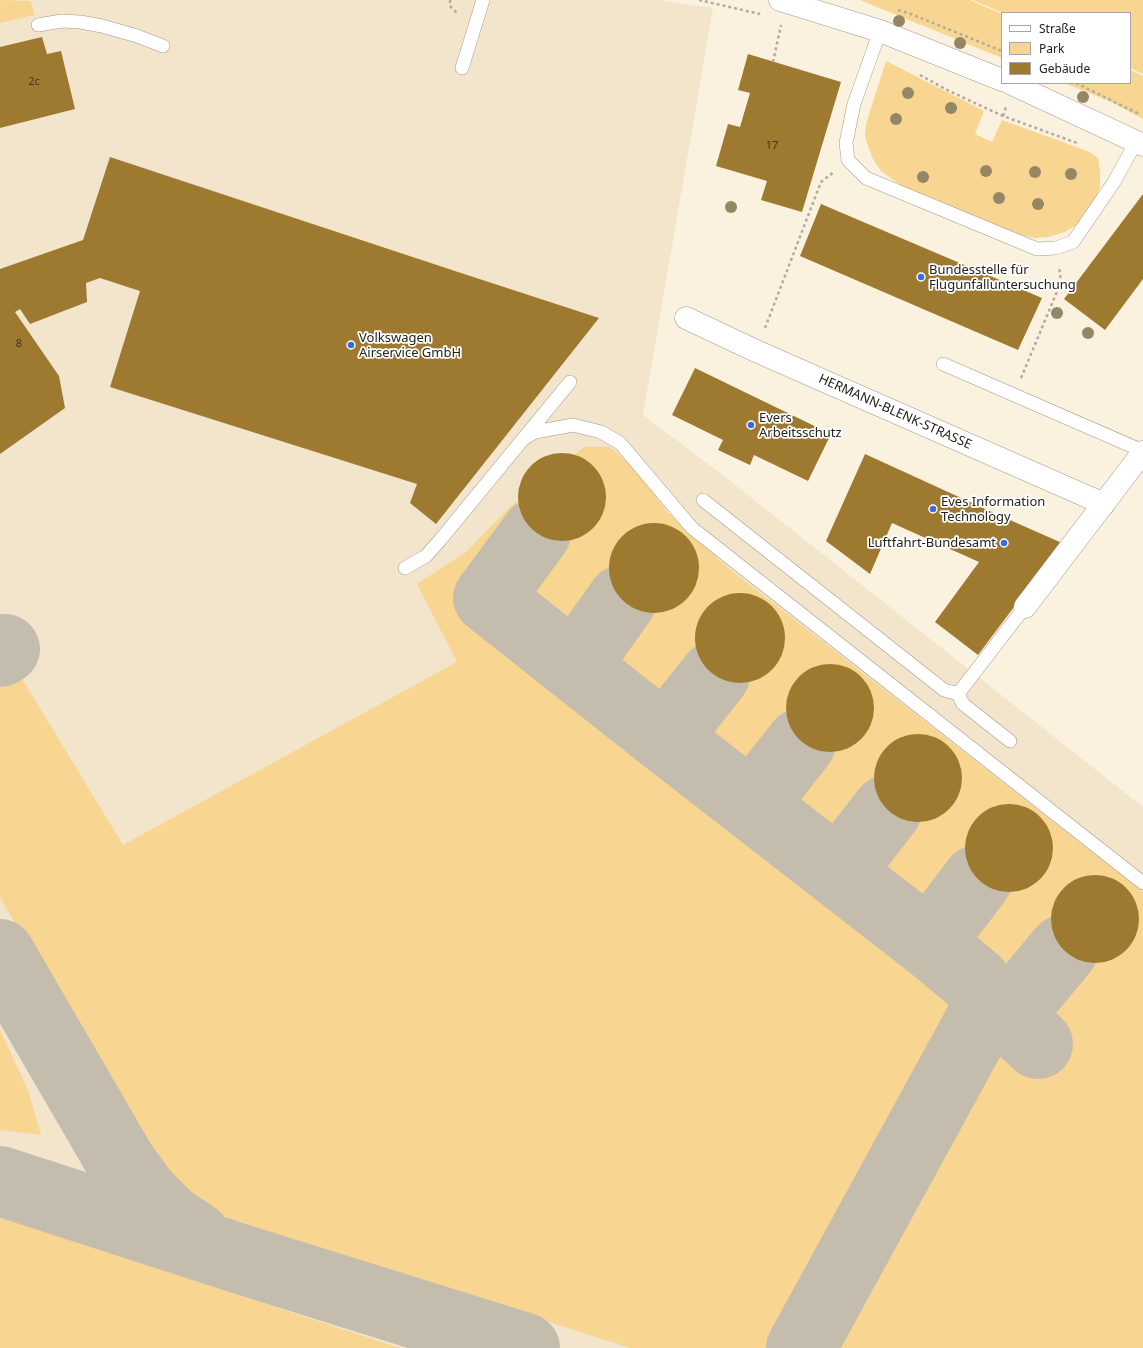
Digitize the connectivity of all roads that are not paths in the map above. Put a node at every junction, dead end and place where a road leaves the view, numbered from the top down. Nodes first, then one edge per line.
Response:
1 (483, 0) edge
2 (781, 10) edge
3 (38, 25) dead end
4 (880, 30) junction
5 (163, 46) dead end
6 (462, 68) dead end
7 (1001, 80) edge
8 (1012, 84) edge
9 (1139, 144) edge
10 (686, 318) dead end
11 (943, 364) dead end
12 (570, 382) dead end
13 (525, 438) junction
14 (1143, 451) edge
15 (704, 500) dead end
16 (1104, 504) junction
17 (405, 568) dead end
18 (1025, 607) joint
19 (961, 690) junction
20 (1010, 741) dead end
21 (1143, 883) edge

1 - 6 lane
2 - 4 street
3 - 5 lane
4 - 7 street
4 - 9 lane
8 - 9 street
10 - 16 street, HERMANN-BLENK-STRASSE
11 - 14 lane
12 - 13 lane
13 - 17 lane
13 - 21 lane
14 - 16 street
15 - 19 lane
16 - 18 street
18 - 19 lane
19 - 20 lane

